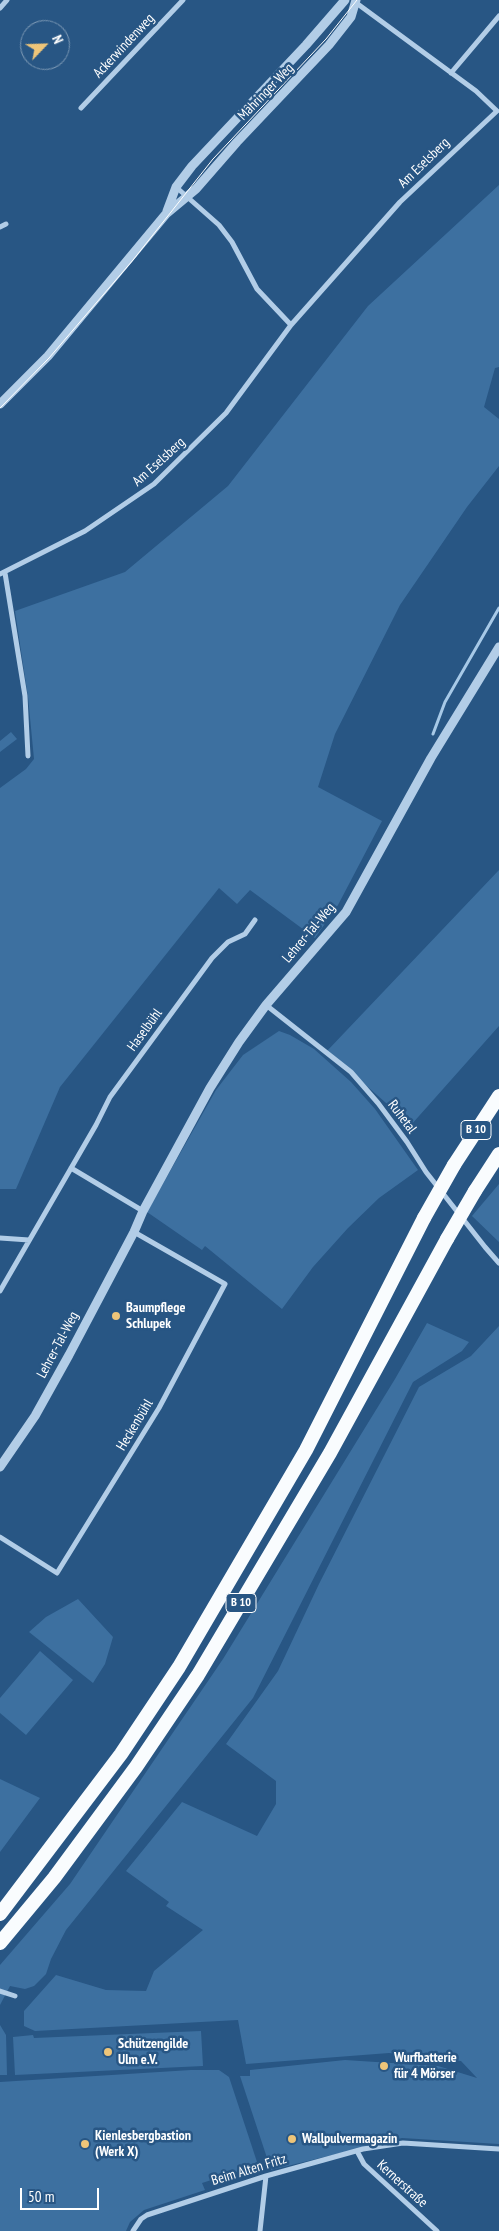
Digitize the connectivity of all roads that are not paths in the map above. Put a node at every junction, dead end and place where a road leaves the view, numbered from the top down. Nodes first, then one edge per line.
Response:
1 (8, 0) edge
2 (183, 0) edge
3 (345, 0) edge
4 (355, 1) edge
5 (0, 8) edge
6 (499, 16) edge
7 (451, 73) junction
8 (81, 108) dead end
9 (176, 187) junction
10 (187, 197) junction
11 (166, 214) junction
12 (6, 224) dead end
13 (0, 227) edge
14 (291, 325) junction
15 (0, 404) edge
16 (2, 573) edge
17 (499, 647) edge
18 (28, 756) dead end
19 (255, 920) dead end
20 (266, 1005) junction
21 (499, 1096) edge
22 (499, 1154) edge
23 (70, 1168) junction
24 (143, 1211) junction
25 (134, 1232) junction
26 (0, 1238) edge
27 (29, 1240) junction
28 (499, 1263) edge
29 (0, 1291) edge
30 (0, 1467) edge
31 (0, 1537) edge
32 (0, 1914) edge
33 (0, 1943) edge
34 (0, 1991) edge
35 (15, 1996) dead end
36 (499, 2149) edge
37 (357, 2151) junction
38 (266, 2176) junction
39 (133, 2231) edge
40 (260, 2231) edge
41 (436, 2231) edge

1 - 5 street
2 - 8 street, Ackerwindenweg
3 - 9 street, Mähringer Weg
4 - 7 street, Am Eselsberg
4 - 10 street, Mähringer Weg
6 - 7 street
7 - 14 street, Am Eselsberg
9 - 10 street
9 - 11 street, Mähringer Weg
10 - 11 street, Mähringer Weg
10 - 14 street
11 - 15 street, Mähringer Weg
12 - 13 street
14 - 16 street, Am Eselsberg
16 - 18 street, Am Eselsberg
17 - 20 street, Lehrer-Tal-Weg
19 - 23 street, Haselbühl
20 - 24 street, Lehrer-Tal-Weg
20 - 28 street, Ruhetal
21 - 32 highway, B 10, bridge
22 - 33 highway, B 10, bridge
23 - 24 street
23 - 27 street, Haselbühl
24 - 25 street, Lehrer-Tal-Weg
25 - 30 street, Lehrer-Tal-Weg
25 - 31 street, Heckenbühl
26 - 27 street
27 - 29 street, Haselbühl
34 - 35 street
36 - 37 street, Beim Alten Fritz
37 - 38 street, Beim Alten Fritz
37 - 41 street, Kernerstraße
38 - 39 street, Beim Alten Fritz
38 - 40 street

